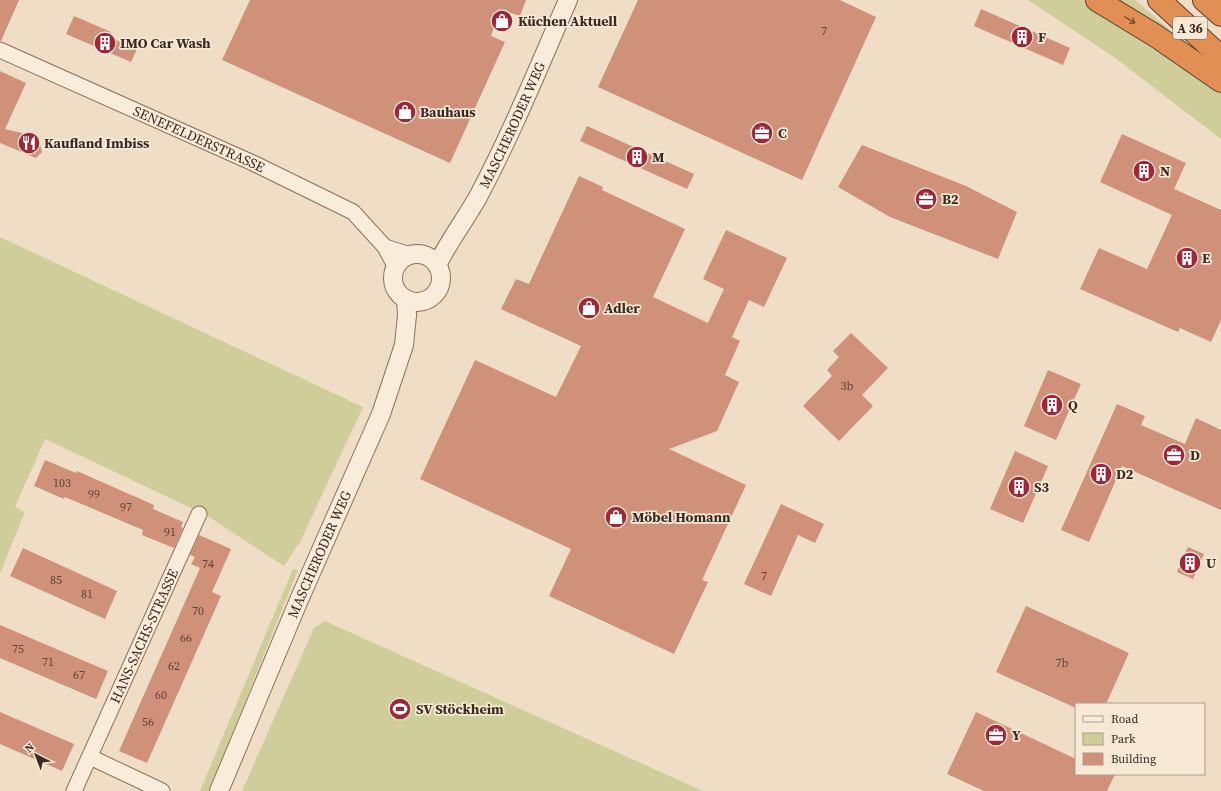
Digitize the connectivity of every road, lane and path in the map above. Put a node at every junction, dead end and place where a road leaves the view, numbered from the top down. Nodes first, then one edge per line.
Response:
1 (568, 0) edge
2 (1097, 0) edge
3 (1159, 0) edge
4 (1204, 0) edge
5 (1221, 15) edge
6 (0, 50) edge
7 (1221, 56) edge
8 (1221, 80) edge
9 (385, 247) junction
10 (410, 256) junction
11 (434, 262) junction
12 (396, 268) junction
13 (410, 305) junction
14 (199, 514) dead end
15 (90, 757) junction
16 (74, 791) edge
17 (162, 791) edge
18 (219, 791) edge

1 - 11 street, MASCHERODER WEG
2 -> 8 highway
3 - 7 highway, A 36
4 - 5 highway, A 36
6 - 9 street, SENEFELDERSTRASSE
9 - 10 street, SENEFELDERSTRASSE
9 - 12 street, SENEFELDERSTRASSE
10 - 11 street
10 - 12 street
11 - 13 street
12 - 13 street
13 - 18 street, MASCHERODER WEG
14 - 15 street, HANS-SACHS-STRASSE
15 - 16 street, HANS-SACHS-STRASSE
15 - 17 street

